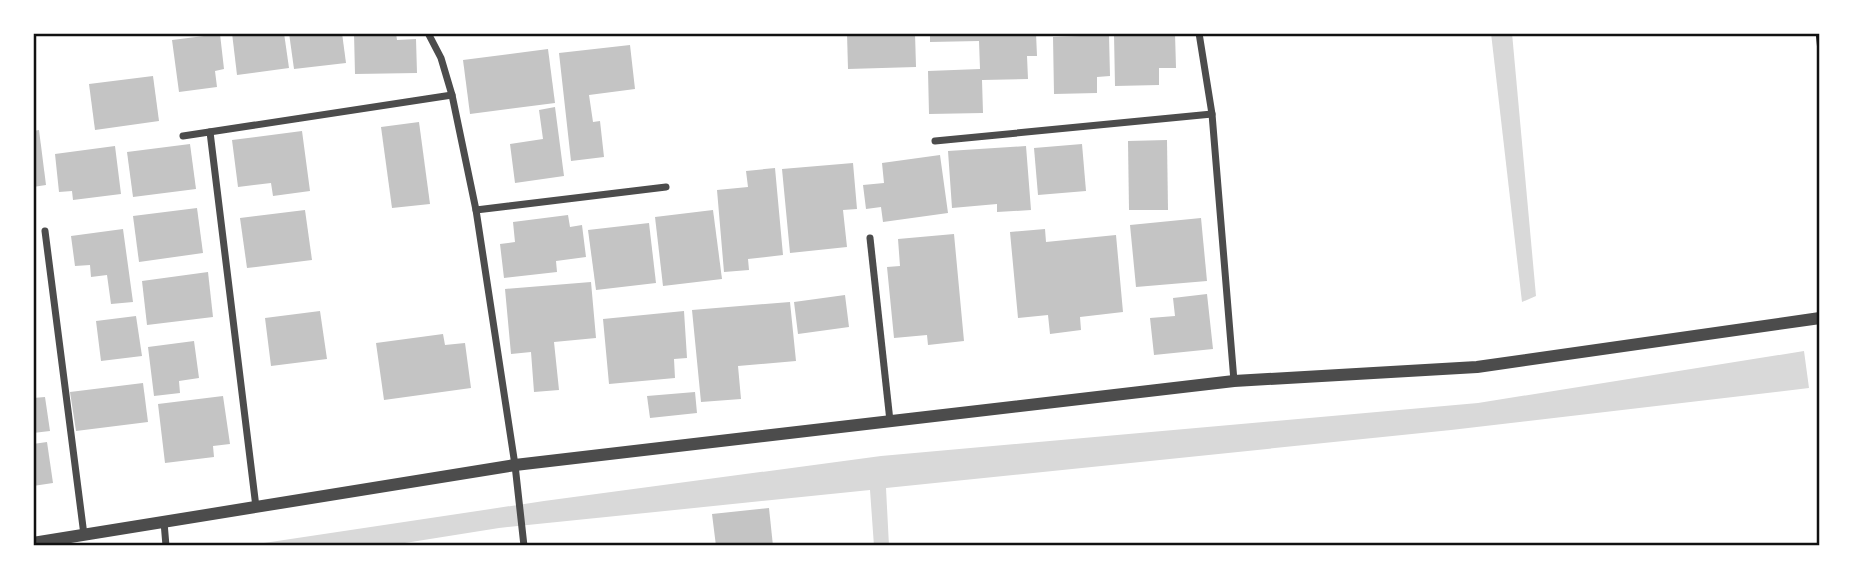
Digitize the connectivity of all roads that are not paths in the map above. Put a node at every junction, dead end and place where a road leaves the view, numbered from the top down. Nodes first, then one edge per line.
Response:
1 (428, 33) edge
2 (1199, 33) edge
3 (452, 95) junction
4 (1212, 114) junction
5 (210, 132) junction
6 (183, 136) dead end
7 (935, 141) dead end
8 (666, 187) dead end
9 (476, 210) junction
10 (45, 231) dead end
11 (870, 238) dead end
12 (1820, 318) edge
13 (1234, 381) junction
14 (890, 421) junction
15 (515, 465) junction
16 (256, 507) junction
17 (164, 522) junction
18 (84, 535) junction
19 (33, 543) edge
20 (166, 545) edge
21 (524, 546) edge

1 - 3 street
2 - 4 street
3 - 5 street
3 - 9 street
4 - 7 street
4 - 13 street
5 - 6 street
5 - 16 street
8 - 9 street
9 - 15 street
10 - 18 street
11 - 14 street
12 - 13 street
13 - 14 street
14 - 15 street
15 - 16 street
15 - 21 street
16 - 17 street
17 - 18 street
17 - 20 street
18 - 19 street

